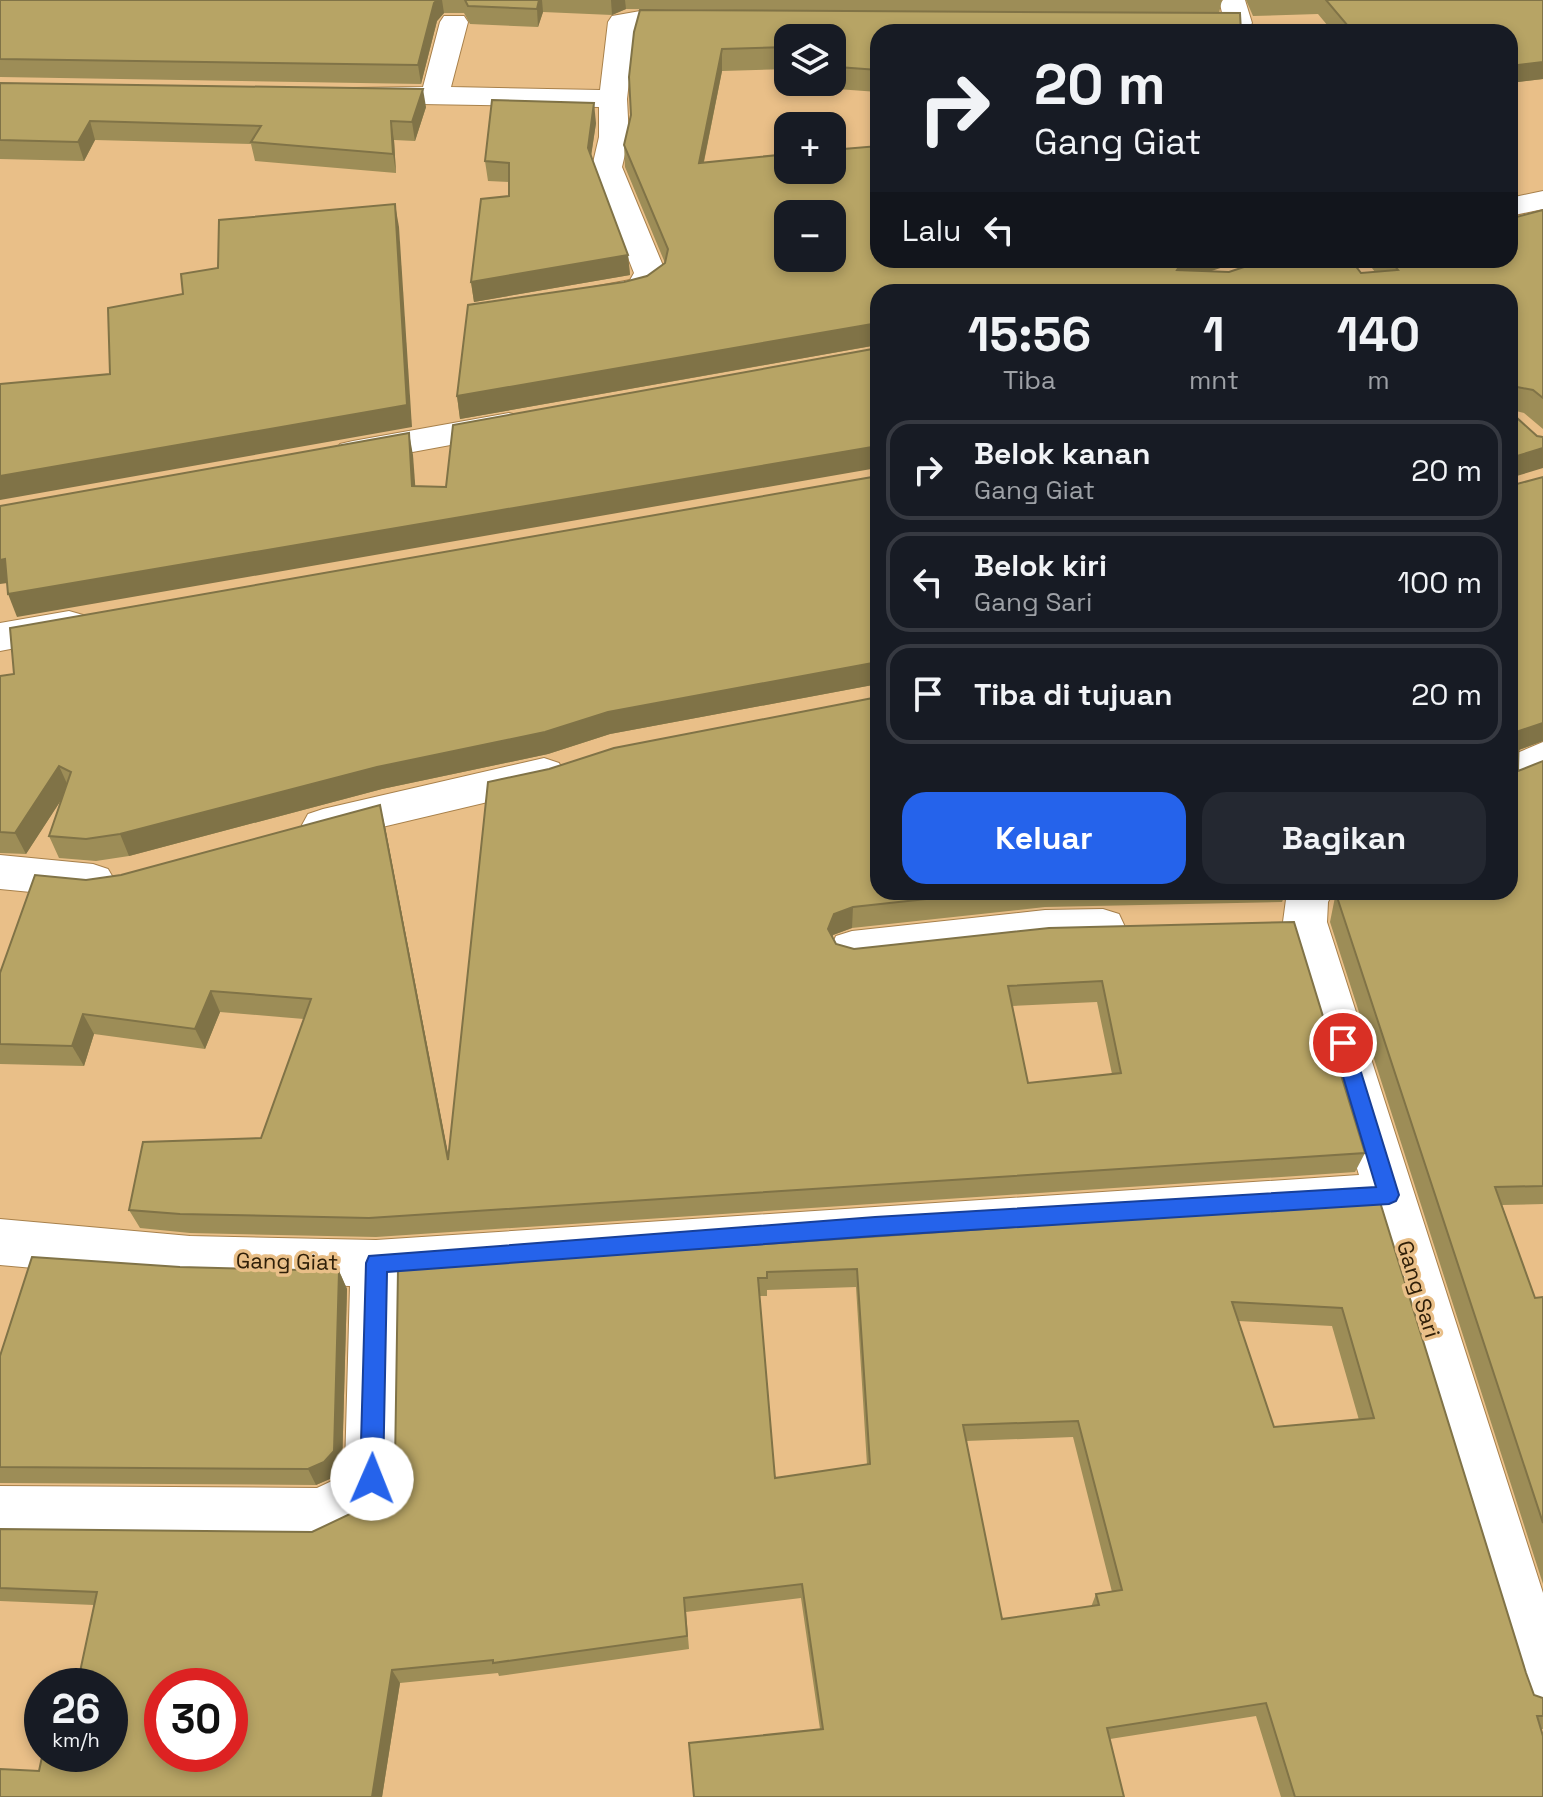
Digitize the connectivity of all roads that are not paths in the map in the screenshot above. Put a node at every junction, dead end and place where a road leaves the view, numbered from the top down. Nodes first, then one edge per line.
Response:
1 (1234, 4) dead end
2 (654, 9) edge
3 (719, 19) edge
4 (454, 22) dead end
5 (1237, 24) edge
6 (327, 93) edge
7 (435, 95) junction
8 (613, 99) junction
9 (1543, 200) edge
10 (1518, 205) edge
11 (566, 301) edge
12 (543, 418) edge
13 (325, 457) edge
14 (103, 619) edge
15 (0, 637) edge
16 (1543, 757) edge
17 (582, 762) edge
18 (1518, 771) edge
19 (280, 836) edge
20 (0, 872) edge
21 (130, 876) edge
22 (1292, 912) edge
23 (1137, 926) edge
24 (852, 949) edge
25 (1389, 1195) junction
26 (0, 1242) edge
27 (376, 1263) junction
28 (0, 1514) edge
29 (1543, 1685) edge

1 - 5 street
2 - 3 street
2 - 8 street
4 - 7 street
6 - 7 street
7 - 8 street
8 - 11 street
9 - 10 street
12 - 13 street
14 - 15 street
16 - 18 street
17 - 19 street
20 - 21 street
22 - 25 street, Gang Sari
23 - 24 street
25 - 27 street, Gang Giat
25 - 29 street, Gang Sari
26 - 27 street, Gang Giat
27 - 28 street

